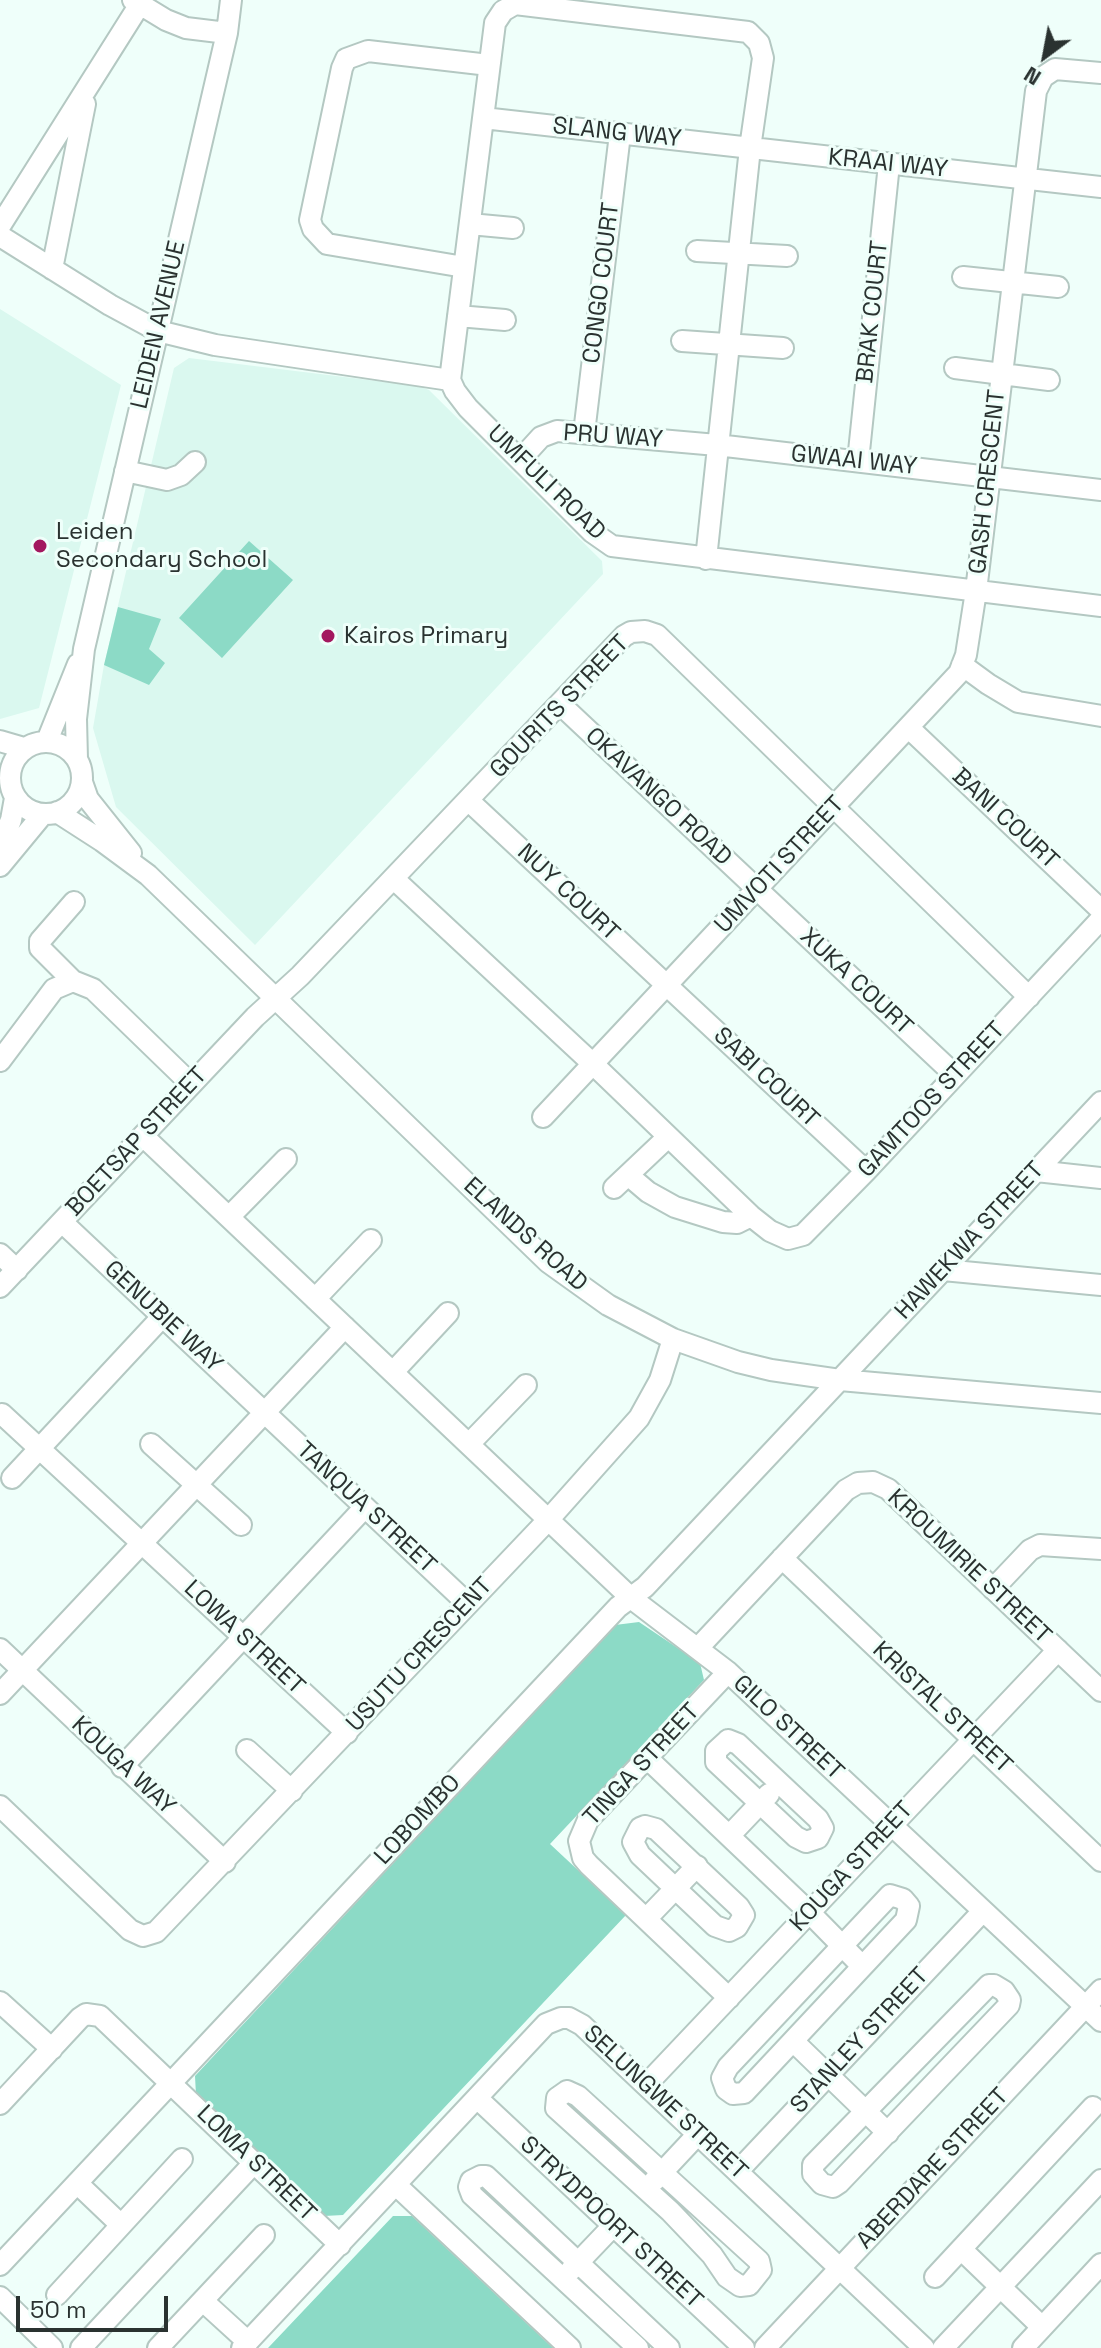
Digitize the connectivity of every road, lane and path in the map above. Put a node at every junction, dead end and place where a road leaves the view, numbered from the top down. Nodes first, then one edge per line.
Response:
1 (231, 0) edge
2 (136, 2) edge
3 (227, 33) junction
4 (489, 65) junction
5 (1101, 73) edge
6 (87, 91) junction
7 (483, 118) junction
8 (620, 134) junction
9 (750, 148) junction
10 (889, 164) junction
11 (1026, 179) junction
12 (1101, 187) edge
13 (470, 224) junction
14 (0, 226) edge
15 (513, 228) dead end
16 (0, 236) edge
17 (697, 251) dead end
18 (739, 253) junction
19 (787, 256) dead end
20 (464, 267) junction
21 (52, 269) junction
22 (963, 277) dead end
23 (1013, 283) junction
24 (1058, 287) dead end
25 (458, 316) junction
26 (505, 320) dead end
27 (158, 331) junction
28 (682, 341) dead end
29 (729, 344) junction
30 (783, 348) dead end
31 (955, 368) dead end
32 (1000, 372) junction
33 (450, 380) junction
34 (1049, 380) dead end
35 (584, 433) junction
36 (717, 445) junction
37 (520, 460) junction
38 (858, 461) junction
39 (195, 462) dead end
40 (125, 471) junction
41 (990, 476) junction
42 (1101, 490) edge
43 (706, 559) junction
44 (976, 591) junction
45 (1101, 606) edge
46 (84, 649) junction
47 (962, 665) junction
48 (560, 704) junction
49 (1093, 715) edge
50 (909, 728) junction
51 (1101, 735) edge
52 (0, 741) edge
53 (47, 741) junction
54 (24, 748) junction
55 (77, 759) junction
56 (5, 772) edge
57 (82, 782) junction
58 (15, 798) junction
59 (469, 801) junction
60 (833, 808) junction
61 (50, 813) junction
62 (0, 846) edge
63 (0, 866) edge
64 (148, 875) junction
65 (394, 879) junction
66 (757, 889) junction
67 (74, 902) dead end
68 (1101, 910) edge
69 (1101, 919) edge
70 (73, 981) junction
71 (667, 985) junction
72 (1029, 997) junction
73 (275, 999) junction
74 (0, 1061) edge
75 (593, 1064) junction
76 (955, 1075) junction
77 (191, 1084) junction
78 (1101, 1102) edge
79 (543, 1117) dead end
80 (143, 1136) junction
81 (668, 1137) junction
82 (286, 1159) dead end
83 (866, 1171) junction
84 (1036, 1171) junction
85 (1101, 1178) edge
86 (751, 1216) junction
87 (229, 1217) junction
88 (62, 1222) junction
89 (371, 1240) dead end
90 (0, 1254) edge
91 (17, 1270) junction
92 (943, 1270) junction
93 (1101, 1285) edge
94 (0, 1287) edge
95 (315, 1299) junction
96 (448, 1313) dead end
97 (162, 1317) junction
98 (345, 1327) junction
99 (673, 1339) junction
100 (393, 1372) junction
101 (840, 1380) junction
102 (526, 1385) dead end
103 (1101, 1403) edge
104 (264, 1412) junction
105 (2, 1414) dead end
106 (151, 1444) dead end
107 (469, 1444) junction
108 (39, 1449) junction
109 (12, 1478) dead end
110 (196, 1485) junction
111 (365, 1507) junction
112 (549, 1519) junction
113 (241, 1525) dead end
114 (141, 1543) junction
115 (1101, 1549) edge
116 (782, 1558) junction
117 (993, 1589) junction
118 (631, 1598) junction
119 (468, 1604) junction
120 (243, 1638) junction
121 (698, 1648) junction
122 (0, 1649) edge
123 (1058, 1650) junction
124 (22, 1670) junction
125 (728, 1672) junction
126 (1101, 1691) edge
127 (0, 1694) edge
128 (347, 1733) junction
129 (974, 1738) junction
130 (247, 1750) dead end
131 (647, 1758) junction
132 (122, 1767) junction
133 (780, 1782) junction
134 (292, 1791) junction
135 (761, 1802) junction
136 (0, 1806) edge
137 (892, 1825) junction
138 (729, 1836) junction
139 (1101, 1861) edge
140 (225, 1862) junction
141 (697, 1866) junction
142 (675, 1888) junction
143 (983, 1911) junction
144 (809, 1912) junction
145 (646, 1919) junction
146 (842, 1945) junction
147 (862, 1966) junction
148 (1101, 1990) edge
149 (729, 1998) junction
150 (0, 2002) edge
151 (1085, 2007) junction
152 (1101, 2021) edge
153 (793, 2041) junction
154 (52, 2049) junction
155 (829, 2074) junction
156 (171, 2083) junction
157 (646, 2085) junction
158 (477, 2098) junction
159 (0, 2104) edge
160 (1093, 2107) dead end
161 (865, 2110) junction
162 (888, 2133) junction
163 (698, 2134) junction
164 (182, 2159) dead end
165 (254, 2163) junction
166 (738, 2171) junction
167 (662, 2173) junction
168 (1101, 2180) edge
169 (77, 2183) junction
170 (396, 2185) junction
171 (646, 2189) junction
172 (121, 2225) junction
173 (613, 2226) junction
174 (264, 2235) dead end
175 (340, 2245) junction
176 (961, 2249) junction
177 (579, 2262) junction
178 (1101, 2264) edge
179 (0, 2265) edge
180 (840, 2268) junction
181 (935, 2277) dead end
182 (563, 2279) junction
183 (1001, 2287) junction
184 (57, 2295) dead end
185 (0, 2297) edge
186 (203, 2301) junction
187 (1042, 2327) junction
188 (245, 2345) edge
189 (52, 2348) edge
190 (81, 2348) edge
191 (158, 2348) edge
192 (570, 2348) edge
193 (638, 2348) edge
194 (669, 2348) edge
195 (744, 2348) edge
196 (765, 2348) edge
197 (924, 2348) edge
198 (943, 2348) edge
199 (1023, 2348) edge

1 - 3 street, LEIDEN AVENUE
2 - 3 street
2 - 6 street
3 - 27 street, LEIDEN AVENUE
4 - 7 street
4 - 9 street
4 - 20 street
5 - 11 street, GASH CRESCENT
6 - 14 street
6 - 21 street
7 - 8 street, SLANG WAY
7 - 13 street
8 - 9 street, SLANG WAY
8 - 35 street, CONGO COURT
9 - 10 street, KRAAI WAY
9 - 18 street
10 - 11 street, KRAAI WAY
10 - 38 street, BRAK COURT
11 - 12 street, KRAAI WAY
11 - 23 street, GASH CRESCENT
13 - 15 street
13 - 20 street
16 - 21 street
17 - 18 street
18 - 19 street
18 - 29 street
20 - 25 street
21 - 27 street
22 - 23 street
23 - 24 street
23 - 32 street, GASH CRESCENT
25 - 26 street
25 - 33 street
27 - 33 street
27 - 40 street, LEIDEN AVENUE
28 - 29 street
29 - 30 street
29 - 36 street
31 - 32 street, GASH CRESCENT
32 - 34 street, GASH CRESCENT
32 - 41 street, GASH CRESCENT
33 - 37 street, UMFULI ROAD
35 - 36 street, PRU WAY
35 - 37 street, PRU WAY
36 - 38 street, GWAAI WAY
36 - 43 street
37 - 43 street, UMFULI ROAD
38 - 41 street, GWAAI WAY
39 - 40 street
40 - 46 street, LEIDEN AVENUE
41 - 42 street, GWAAI WAY
41 - 44 street, GASH CRESCENT
43 - 44 street, UMFULI ROAD
44 - 45 street, UMFULI ROAD
44 - 47 street, UMVOTI STREET
46 - 53 street, LEIDEN AVENUE
46 - 55 street, LEIDEN AVENUE
47 - 49 street
47 - 50 street, UMVOTI STREET
48 - 59 street, GOURITS STREET
48 - 60 street, GOURITS STREET
48 - 66 street, OKAVANGO ROAD
49 - 51 street
50 - 60 street, UMVOTI STREET
50 - 68 street, BANI COURT
52 - 54 street
53 - 54 street
53 - 55 street
54 - 56 street
55 - 57 street
56 - 58 street
57 - 61 street
57 - 64 street, ELANDS ROAD
58 - 61 street
58 - 62 street
59 - 65 street, GOURITS STREET
59 - 71 street, NUY COURT
60 - 66 street, UMVOTI STREET
60 - 72 street, GOURITS STREET
61 - 63 street
61 - 64 street, ELANDS ROAD
64 - 73 street, ELANDS ROAD
65 - 73 street, GOURITS STREET
65 - 75 street, GAMTOOS STREET
66 - 71 street, UMVOTI STREET
66 - 76 street, XUKA COURT
67 - 70 street
69 - 72 street, GAMTOOS STREET
70 - 74 street
70 - 77 street
71 - 75 street, UMVOTI STREET
71 - 83 street, SABI COURT
72 - 76 street, GAMTOOS STREET
73 - 77 street, BOETSAP STREET
73 - 99 street, ELANDS ROAD
75 - 79 street, UMVOTI STREET
75 - 81 street, GAMTOOS STREET
76 - 83 street, GAMTOOS STREET
77 - 80 street, BOETSAP STREET
78 - 84 street, HAWEKWA STREET
80 - 87 street, GILO STREET
80 - 88 street, BOETSAP STREET
81 - 86 street, GAMTOOS STREET
81 - 86 street
82 - 87 street
83 - 86 street, GAMTOOS STREET
84 - 85 street
84 - 92 street, HAWEKWA STREET
87 - 95 street, GILO STREET
88 - 91 street, BOETSAP STREET
88 - 97 street, GENUBIE WAY
89 - 95 street
90 - 91 street
91 - 94 street, BOETSAP STREET
92 - 93 street
92 - 101 street, HAWEKWA STREET
95 - 98 street, GILO STREET
96 - 100 street
97 - 104 street, GENUBIE WAY
97 - 108 street
98 - 100 street, GILO STREET
98 - 104 street
99 - 101 street, ELANDS ROAD
99 - 112 street, USUTU CRESCENT
100 - 107 street, GILO STREET
101 - 103 street, ELANDS ROAD
101 - 118 street, LOBOMBO
102 - 107 street
104 - 110 street
104 - 111 street, TANQUA STREET
105 - 108 street, LOWA STREET
106 - 110 street
107 - 112 street, GILO STREET
108 - 109 street
108 - 114 street, LOWA STREET
110 - 113 street
110 - 114 street
111 - 119 street, TANQUA STREET
111 - 120 street
112 - 118 street, GILO STREET
112 - 119 street, USUTU CRESCENT
114 - 120 street, LOWA STREET
114 - 124 street
115 - 117 street
116 - 117 street, KROUMIRIE STREET
116 - 121 street, KROUMIRIE STREET
116 - 129 street, KRISTAL STREET
117 - 123 street, KROUMIRIE STREET
118 - 121 street, GILO STREET
118 - 156 street, LOBOMBO
119 - 128 street, USUTU CRESCENT
120 - 128 street, LOWA STREET
120 - 132 street
121 - 125 street, GILO STREET
122 - 124 street
123 - 126 street, KROUMIRIE STREET
123 - 129 street, KOUGA STREET
124 - 127 street
124 - 132 street, KOUGA WAY
125 - 131 street, TINGA STREET
125 - 137 street, GILO STREET
128 - 134 street, USUTU CRESCENT
129 - 137 street, KOUGA STREET
129 - 139 street, KRISTAL STREET
130 - 134 street
131 - 138 street
131 - 145 street, TINGA STREET
132 - 140 street, KOUGA WAY
133 - 135 street
133 - 135 street
133 - 135 street
134 - 140 street, USUTU CRESCENT
135 - 138 street
136 - 140 street, USUTU CRESCENT
137 - 143 street, GILO STREET
137 - 144 street, KOUGA STREET
138 - 144 street
141 - 142 street
141 - 142 street
141 - 142 street
142 - 145 street
143 - 151 street, GILO STREET
143 - 155 street, STANLEY STREET
144 - 146 street
144 - 149 street, KOUGA STREET
145 - 149 street, TINGA STREET
146 - 147 street
146 - 147 street
146 - 153 street
147 - 153 street
148 - 151 street, ABERDARE STREET
149 - 157 street, KOUGA STREET
150 - 154 street
151 - 152 street, GILO STREET
151 - 180 street, ABERDARE STREET
153 - 155 street
154 - 156 street, LOMA STREET
154 - 159 street, LOMA STREET
155 - 161 street
155 - 166 street, STANLEY STREET
156 - 165 street, LOMA STREET
156 - 169 street, LOBOMBO
157 - 158 street, SELUNGWE STREET
157 - 163 street, SELUNGWE STREET
158 - 170 street, SELUNGWE STREET
158 - 173 street, STRYDPOORT STREET
160 - 176 street
161 - 162 street
161 - 162 street
161 - 162 street
163 - 166 street, SELUNGWE STREET
163 - 167 street
164 - 172 street
165 - 175 street, LOMA STREET
165 - 190 street
166 - 180 street, SELUNGWE STREET
167 - 171 street
167 - 171 street
167 - 171 street
168 - 183 street
169 - 172 street
169 - 179 street, LOBOMBO
170 - 175 street, SELUNGWE STREET
170 - 192 street
172 - 184 street
173 - 177 street
173 - 195 street, STRYDPOORT STREET
174 - 186 street
175 - 188 street, SELUNGWE STREET
176 - 181 street
176 - 183 street
177 - 182 street
177 - 182 street
177 - 194 street
178 - 187 street
180 - 196 street, ABERDARE STREET
180 - 197 street, SELUNGWE STREET
182 - 193 street
183 - 187 street
183 - 198 street
185 - 189 street
186 - 188 street
186 - 191 street
187 - 199 street

